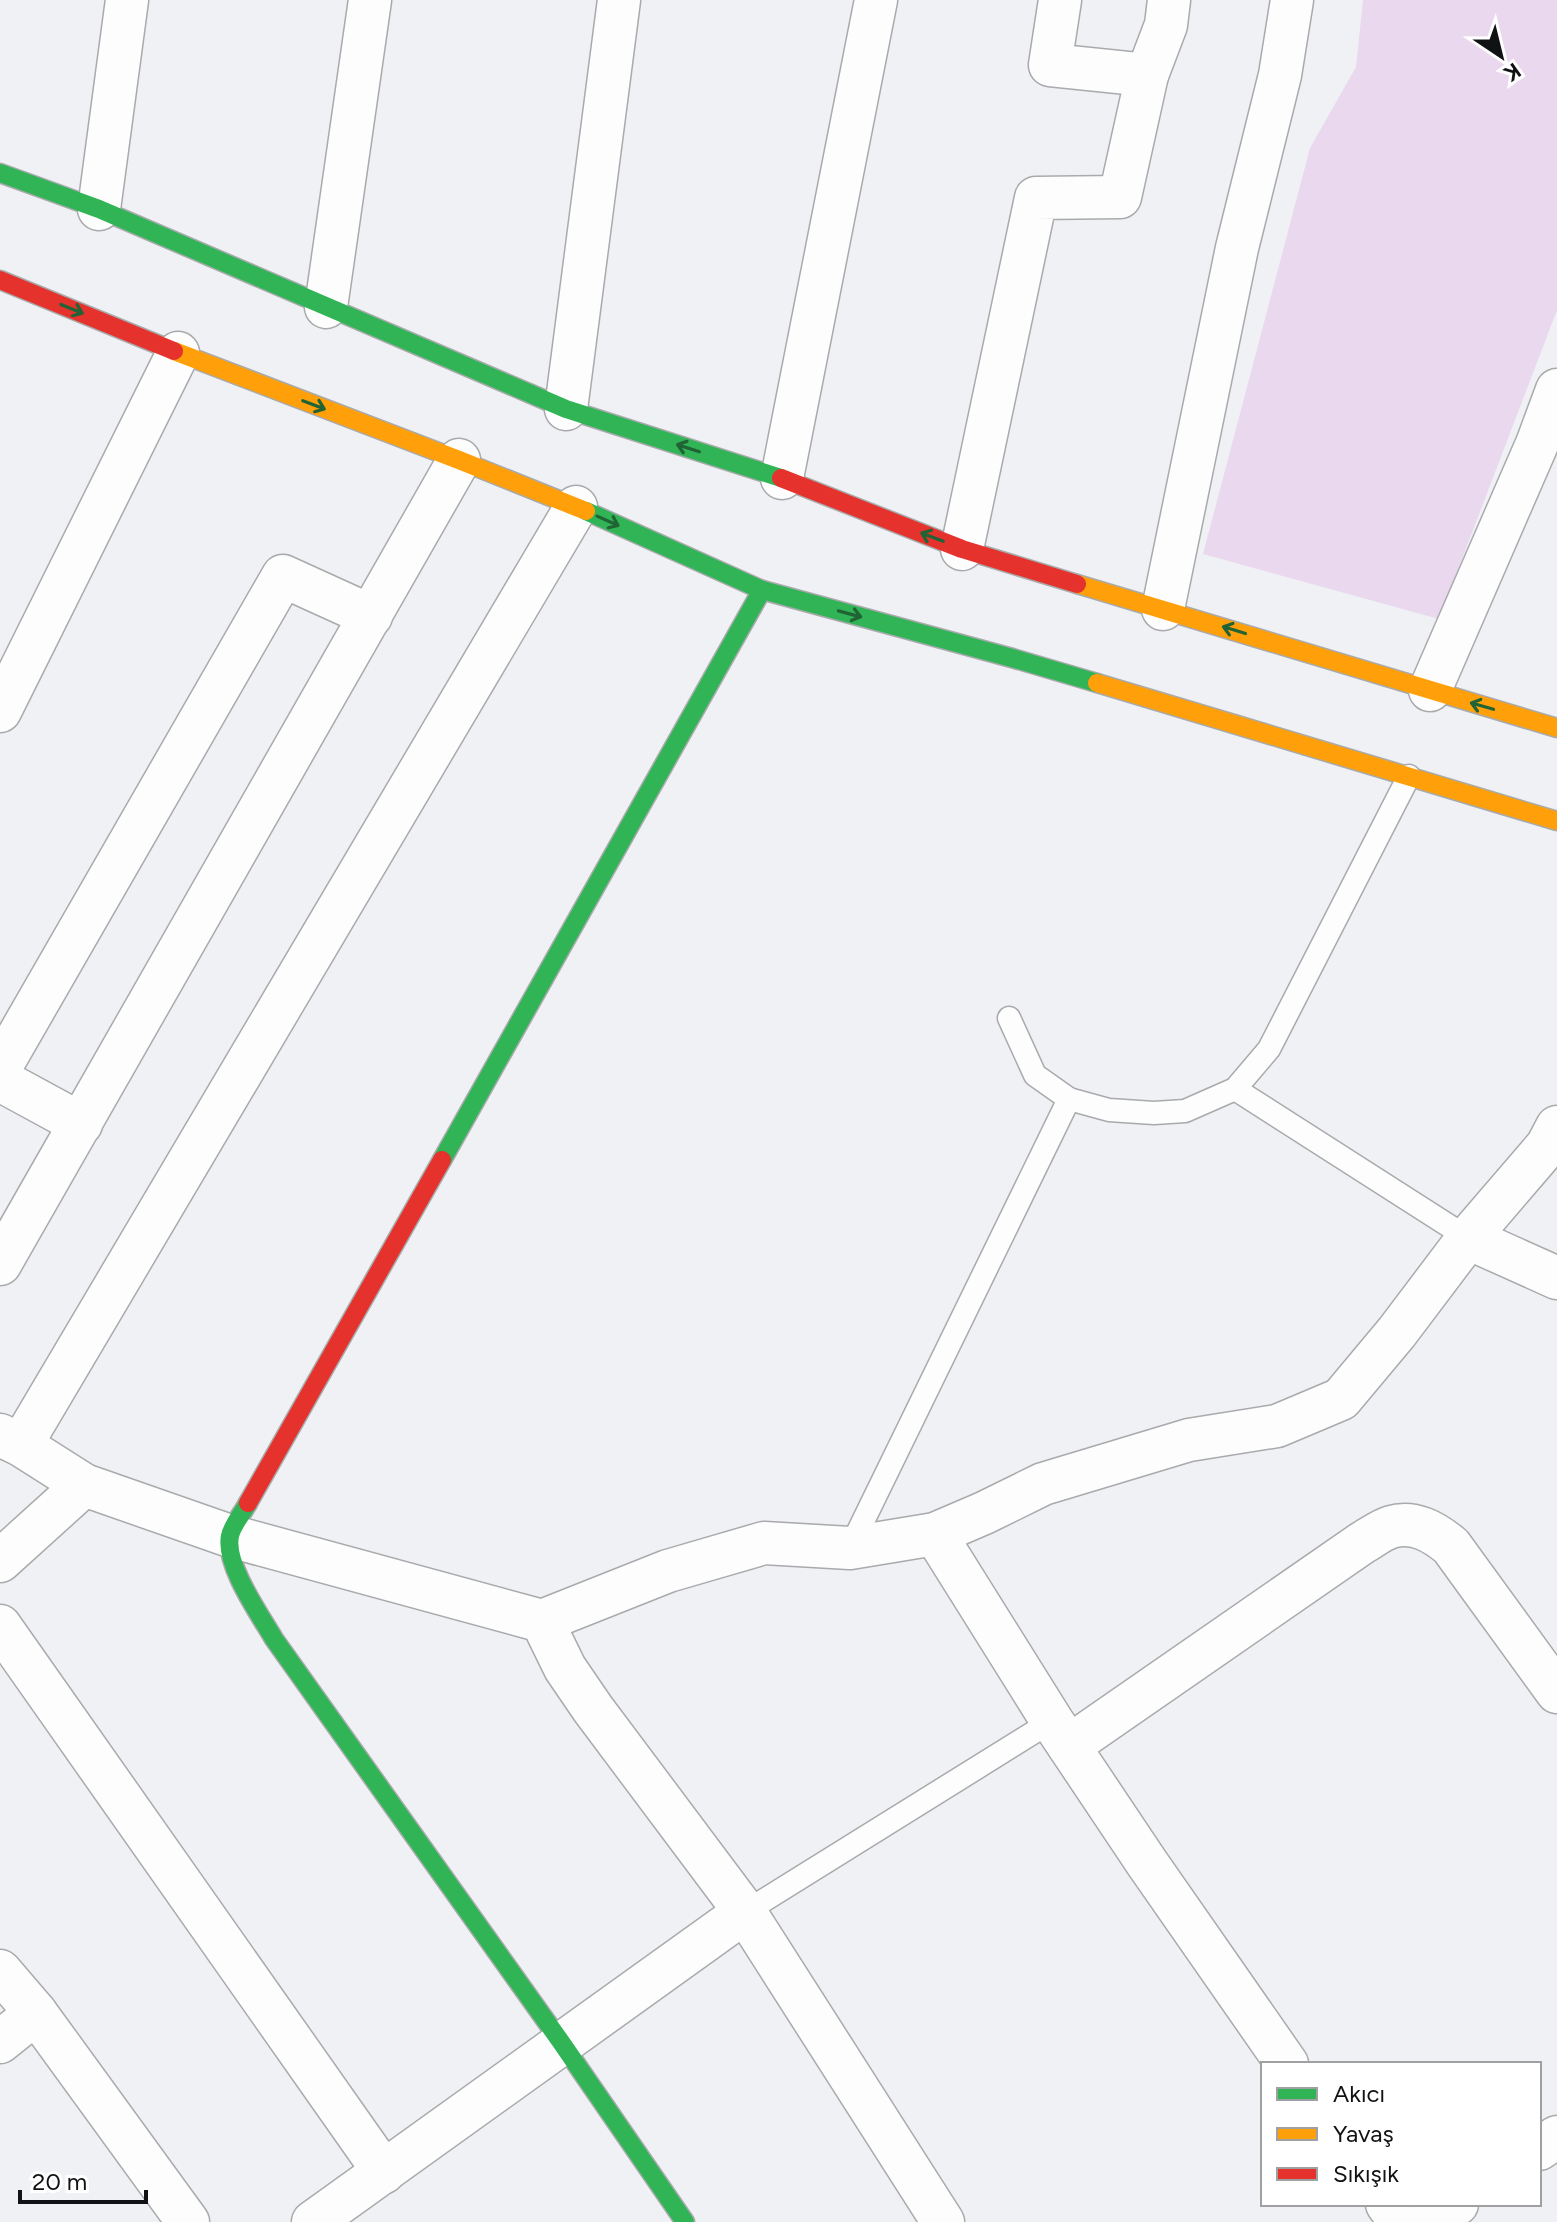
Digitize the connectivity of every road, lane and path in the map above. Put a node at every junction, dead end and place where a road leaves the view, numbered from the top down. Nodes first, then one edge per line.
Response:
1 (127, 0) edge
2 (370, 0) edge
3 (619, 0) edge
4 (876, 0) edge
5 (1060, 0) edge
6 (1169, 0) edge
7 (1292, 0) edge
8 (1147, 75) junction
9 (0, 173) edge
10 (99, 209) junction
11 (0, 280) edge
12 (326, 307) junction
13 (178, 353) junction
14 (1557, 390) edge
15 (566, 409) junction
16 (1547, 449) edge
17 (459, 460) junction
18 (782, 478) junction
19 (576, 507) junction
20 (962, 549) junction
21 (762, 590) junction
22 (1163, 609) junction
23 (371, 616) junction
24 (1430, 690) junction
25 (0, 711) edge
26 (1557, 728) edge
27 (1409, 776) junction
28 (1557, 821) edge
29 (1009, 1018) dead end
30 (0, 1068) edge
31 (0, 1080) edge
32 (1235, 1089) junction
33 (1069, 1099) junction
34 (81, 1124) junction
35 (1557, 1127) edge
36 (11, 1221) edge
37 (1468, 1238) junction
38 (0, 1264) edge
39 (1557, 1278) edge
40 (10, 1440) edge
41 (84, 1485) junction
42 (935, 1534) junction
43 (230, 1536) junction
44 (850, 1548) junction
45 (0, 1561) edge
46 (542, 1621) junction
47 (0, 1626) edge
48 (1557, 1692) edge
49 (1061, 1733) junction
50 (745, 1912) junction
51 (0, 1971) edge
52 (36, 2013) junction
53 (0, 2042) edge
54 (561, 2042) junction
55 (1286, 2062) edge
56 (384, 2172) junction
57 (1454, 2206) edge
58 (188, 2222) edge
59 (313, 2222) edge
60 (685, 2222) edge
61 (943, 2222) edge
62 (1430, 2222) edge

1 - 10 street
2 - 12 street
3 - 15 street
4 - 18 street
5 - 8 street
6 - 8 street
7 - 22 street
8 - 20 street
9 - 10 main road
10 - 12 main road
11 -> 13 main road
12 - 15 main road
13 -> 17 main road
13 - 25 street
14 - 16 street
18 -> 15 main road
16 - 24 street
17 - 19 main road
17 - 23 street
20 -> 18 main road
19 -> 21 main road
19 - 40 street
20 - 22 main road
21 -> 27 main road
21 - 43 main road
24 -> 22 main road
23 - 30 street
23 - 34 street
26 -> 24 main road
27 - 28 main road
27 - 32 lane
29 - 33 lane
31 - 34 street
32 - 33 lane
32 - 37 lane
33 - 44 lane
34 - 36 street
35 - 37 street
36 - 38 street
37 - 39 street
37 - 42 street
40 - 41 street
41 - 43 street
41 - 45 street
42 - 44 street
42 - 49 street
43 - 46 street
43 - 54 main road
44 - 46 street
46 - 50 street
47 - 56 street
48 - 49 street
49 - 50 lane
49 - 55 street
50 - 54 street
50 - 61 street
51 - 52 street
52 - 53 street
52 - 58 street
54 - 56 street
54 - 60 main road
56 - 59 street
57 - 62 street

